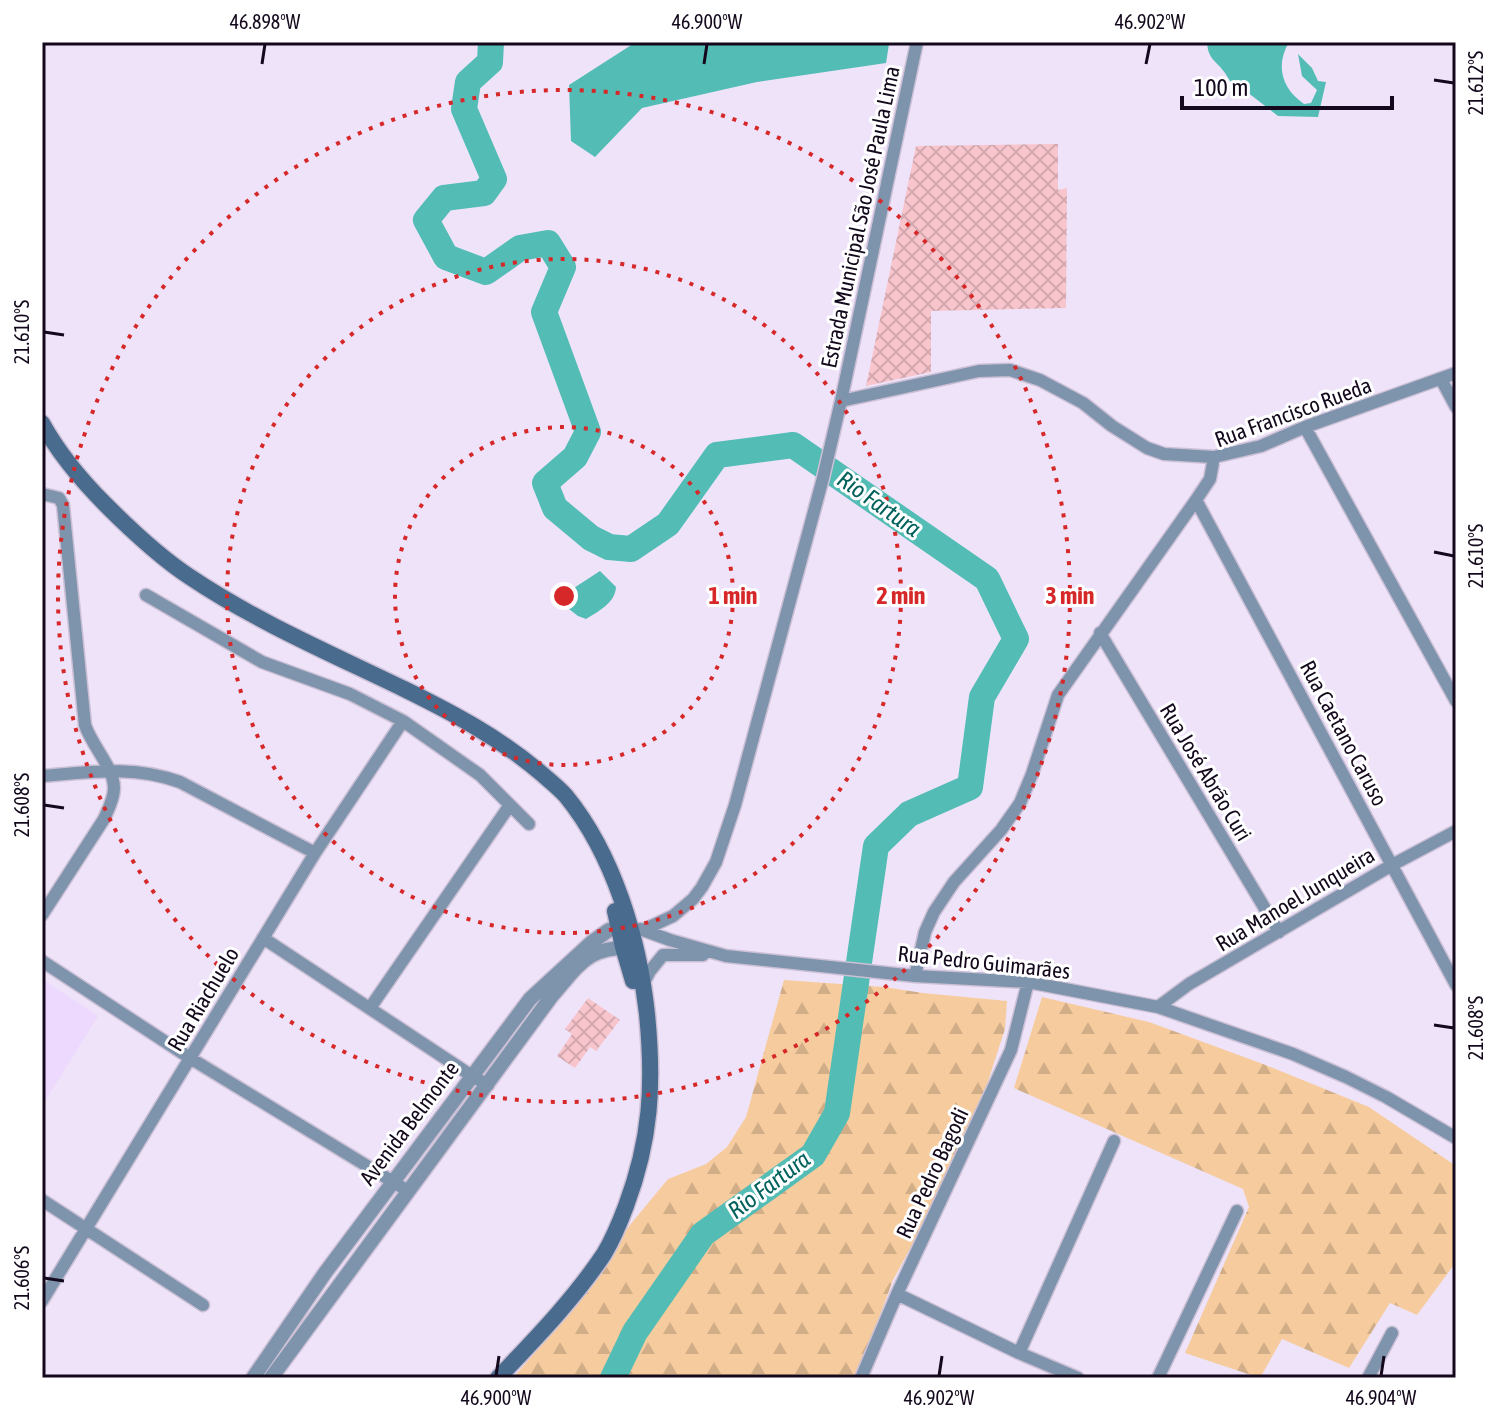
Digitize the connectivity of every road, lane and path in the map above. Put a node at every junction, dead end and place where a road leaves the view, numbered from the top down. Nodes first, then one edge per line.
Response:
1 (917, 42) edge
2 (1456, 373) edge
3 (1441, 379) junction
4 (841, 401) junction
5 (1456, 407) edge
6 (42, 423) edge
7 (1305, 427) junction
8 (1214, 457) junction
9 (42, 494) edge
10 (1196, 500) junction
11 (146, 595) dead end
12 (1100, 633) junction
13 (1456, 701) edge
14 (403, 721) junction
15 (111, 771) junction
16 (42, 776) edge
17 (510, 805) junction
18 (529, 824) dead end
19 (1456, 831) edge
20 (315, 853) junction
21 (1392, 865) junction
22 (42, 915) edge
23 (673, 916) junction
24 (623, 925) junction
25 (1279, 932) junction
26 (658, 936) junction
27 (263, 938) junction
28 (629, 948) junction
29 (663, 955) junction
30 (726, 956) junction
31 (42, 961) edge
32 (915, 976) junction
33 (1028, 982) junction
34 (643, 984) junction
35 (1456, 985) edge
36 (1158, 1007) junction
37 (370, 1008) junction
38 (649, 1032) junction
39 (190, 1058) junction
40 (472, 1076) junction
41 (488, 1085) junction
42 (1456, 1138) edge
43 (1114, 1141) dead end
44 (392, 1181) junction
45 (408, 1191) junction
46 (42, 1200) edge
47 (1237, 1211) dead end
48 (86, 1228) junction
49 (897, 1294) junction
50 (42, 1301) edge
51 (203, 1305) dead end
52 (1392, 1333) dead end
53 (1019, 1353) junction
54 (253, 1378) edge
55 (271, 1378) edge
56 (498, 1378) edge
57 (861, 1378) edge
58 (1078, 1378) edge
59 (1158, 1378) edge
60 (1368, 1378) edge

1 - 4 street, Estrada Municipal São José Paula Lima
2 - 3 street, Rua Francisco Rueda
3 - 5 street
3 - 7 street, Rua Francisco Rueda
4 - 8 street
4 - 23 street, Estrada Municipal São José Paula Lima
6 - 24 main road
7 - 8 street, Rua Francisco Rueda
7 - 13 street
8 - 10 street, Rua Francisco Rueda
9 - 15 street
10 - 12 street, Rua Francisco Rueda
10 - 21 street, Rua Caetano Caruso
11 - 14 street
12 - 25 street, Rua José Abrão Curi
12 - 32 street, Rua Francisco Rueda
14 - 17 street
14 - 20 street, Rua Riachuelo
15 - 16 street
15 - 20 street
15 - 22 street
17 - 18 street
17 - 37 street
19 - 21 street, Rua Manoel Junqueira
20 - 27 street, Rua Riachuelo
21 - 25 street, Rua Manoel Junqueira
21 - 35 street, Rua Caetano Caruso
23 - 24 street
23 - 26 street
24 - 26 street, Rua Pedro Guimarães
24 - 28 main road
24 - 40 street, Avenida Belmonte
25 - 36 street, Rua Manoel Junqueira
26 - 29 street
26 - 30 street, Rua Pedro Guimarães
27 - 37 street
27 - 39 street, Rua Riachuelo
28 - 29 street
28 - 34 main road
28 - 38 main road
28 - 41 street, Avenida Belmonte
29 - 30 street
29 - 34 street
30 - 32 street, Rua Pedro Guimarães
31 - 39 street
32 - 33 street, Rua Pedro Guimarães
33 - 36 street, Rua Pedro Guimarães
33 - 49 street, Rua Pedro Bagodi
34 - 38 main road
36 - 42 street, Rua Pedro Guimarães
37 - 40 street
38 - 56 main road
39 - 44 street
39 - 48 street, Rua Riachuelo
40 - 41 street
40 - 44 street, Avenida Belmonte
41 - 45 street, Avenida Belmonte
43 - 53 street
44 - 45 street
44 - 54 street, Avenida Belmonte
45 - 55 street, Avenida Belmonte
46 - 48 street
47 - 59 street
48 - 50 street, Rua Riachuelo
48 - 51 street
49 - 53 street
49 - 57 street, Rua Pedro Bagodi
52 - 60 street
53 - 58 street

